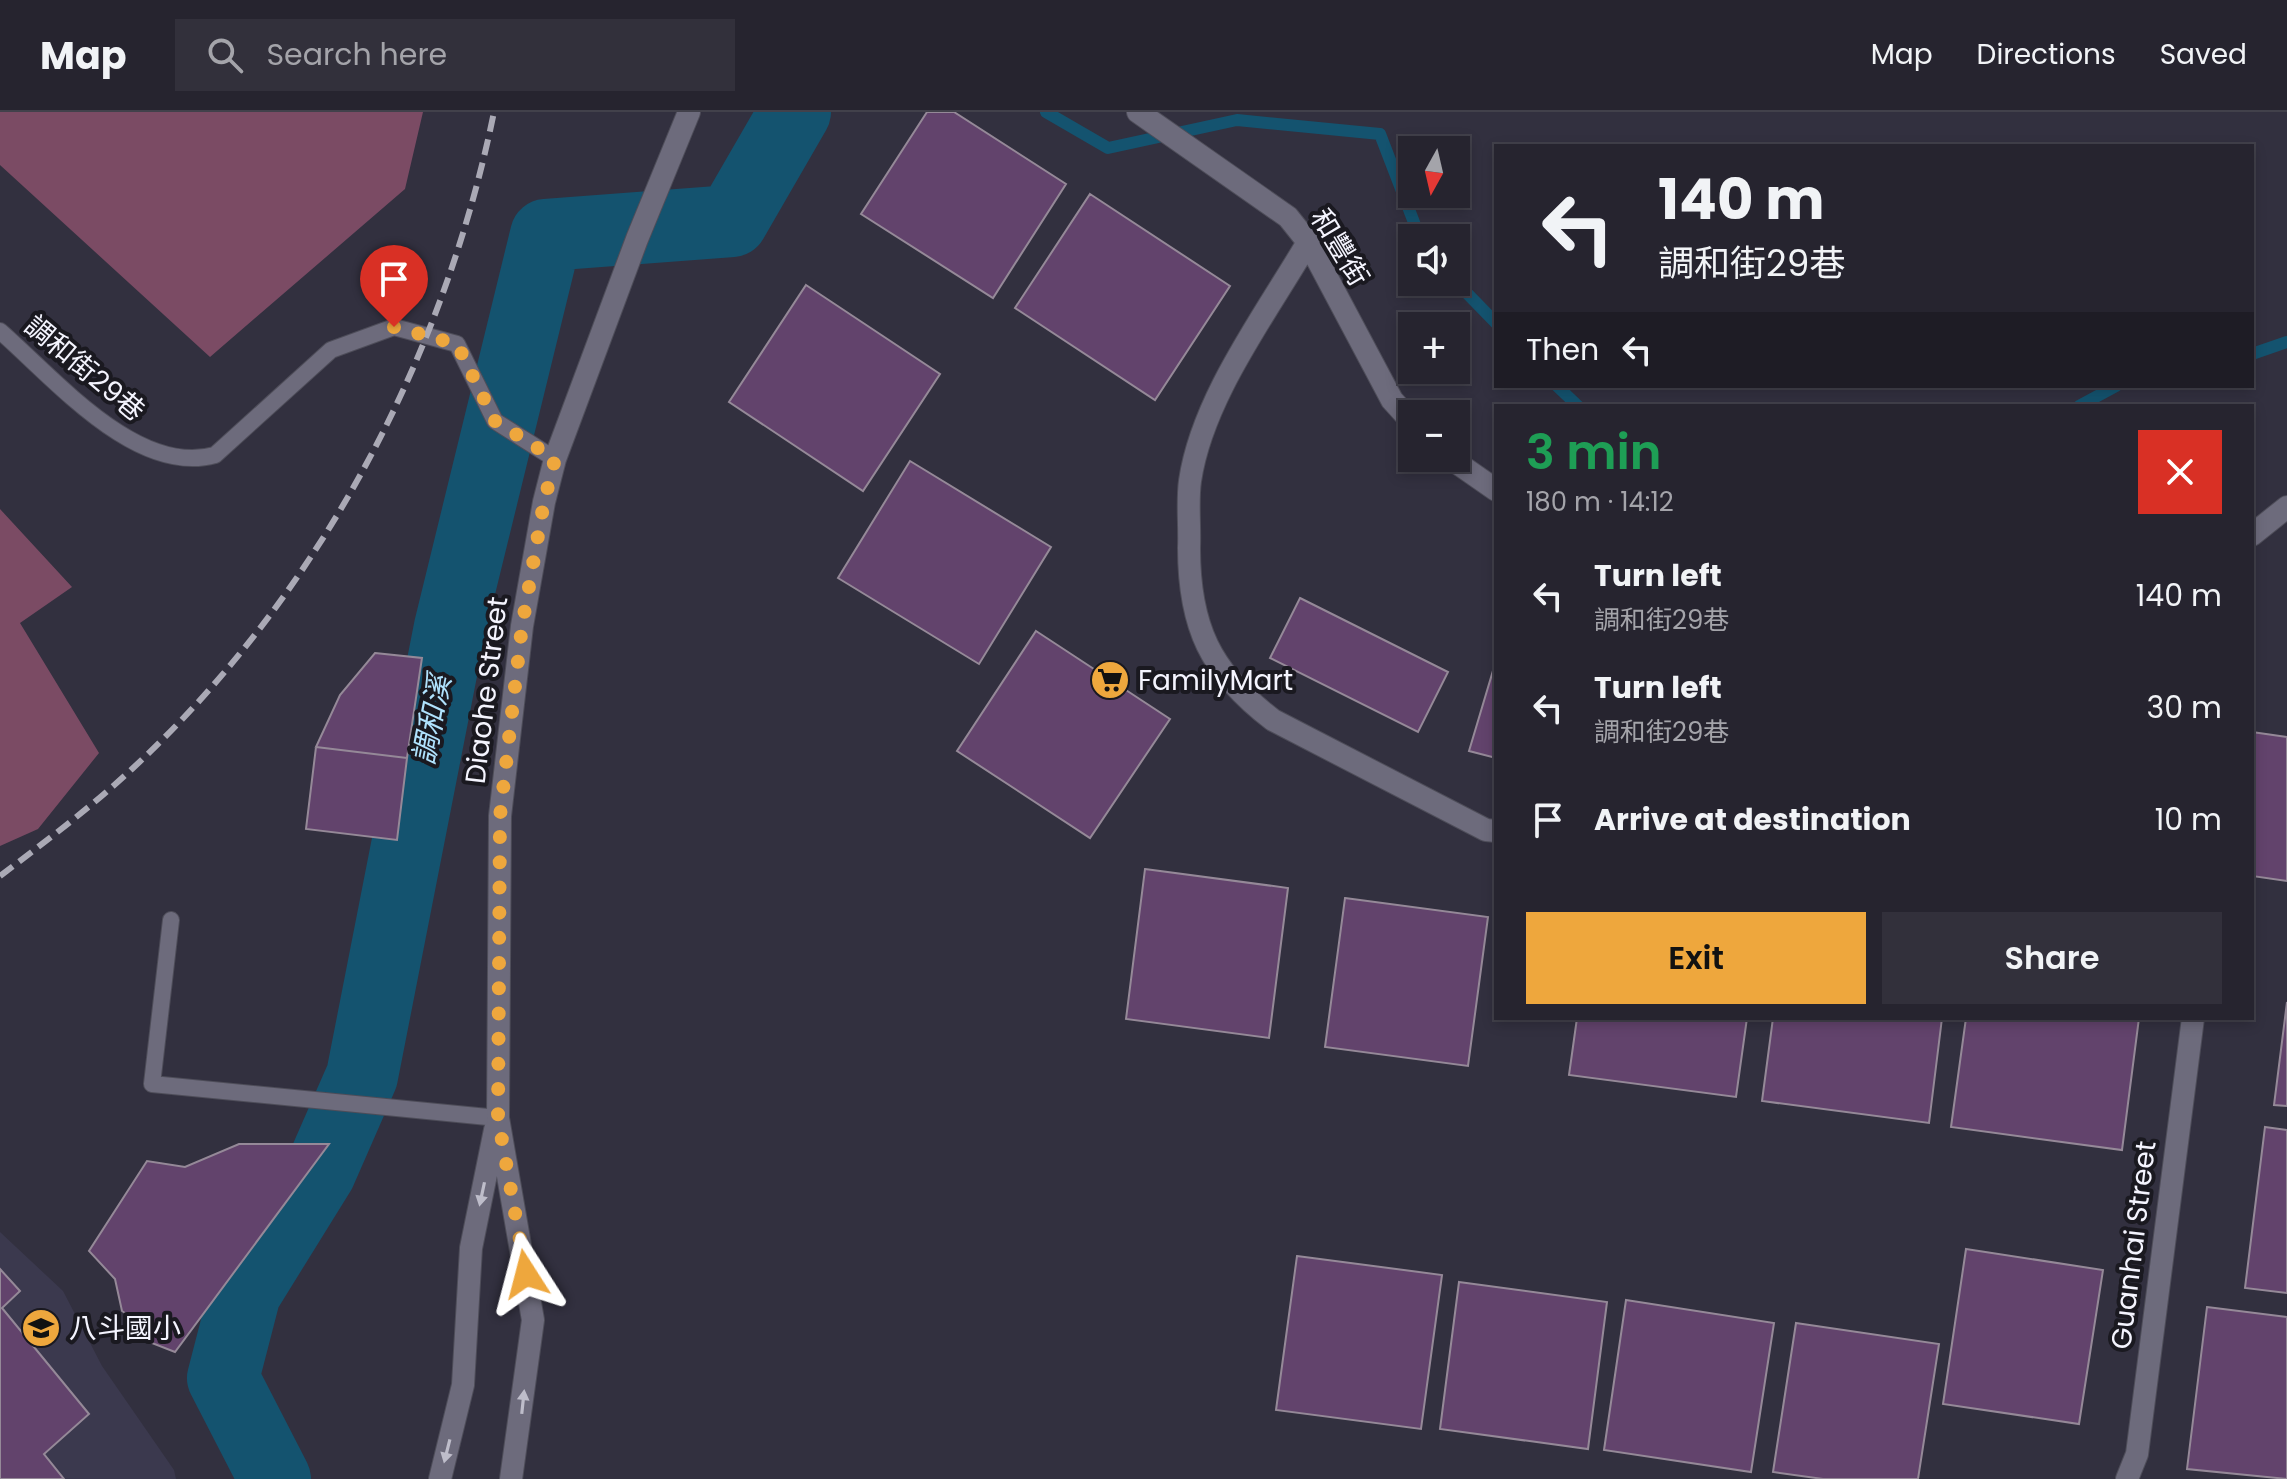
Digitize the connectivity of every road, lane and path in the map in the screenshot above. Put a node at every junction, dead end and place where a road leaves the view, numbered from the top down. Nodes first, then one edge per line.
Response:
1 (689, 112) edge
2 (1138, 112) edge
3 (1308, 242) junction
4 (0, 331) edge
5 (1398, 407) edge
6 (555, 459) junction
7 (1470, 472) edge
8 (1494, 489) edge
9 (2287, 507) edge
10 (2254, 533) edge
11 (1494, 831) edge
12 (171, 920) dead end
13 (2193, 1020) edge
14 (498, 1118) junction
15 (440, 1479) edge
16 (511, 1479) edge
17 (2127, 1479) edge

1 - 6 street, Diaohe Street
2 - 3 street, 和豐街
3 - 5 street, 和豐街
3 - 11 street
4 - 6 lane, 調和街29巷
6 - 14 street, Diaohe Street
7 - 8 street
9 - 10 street
12 - 14 lane
13 - 17 street, Guanhai Street
14 -> 15 street, Diaohe Street
16 -> 14 street, Diaohe Street

